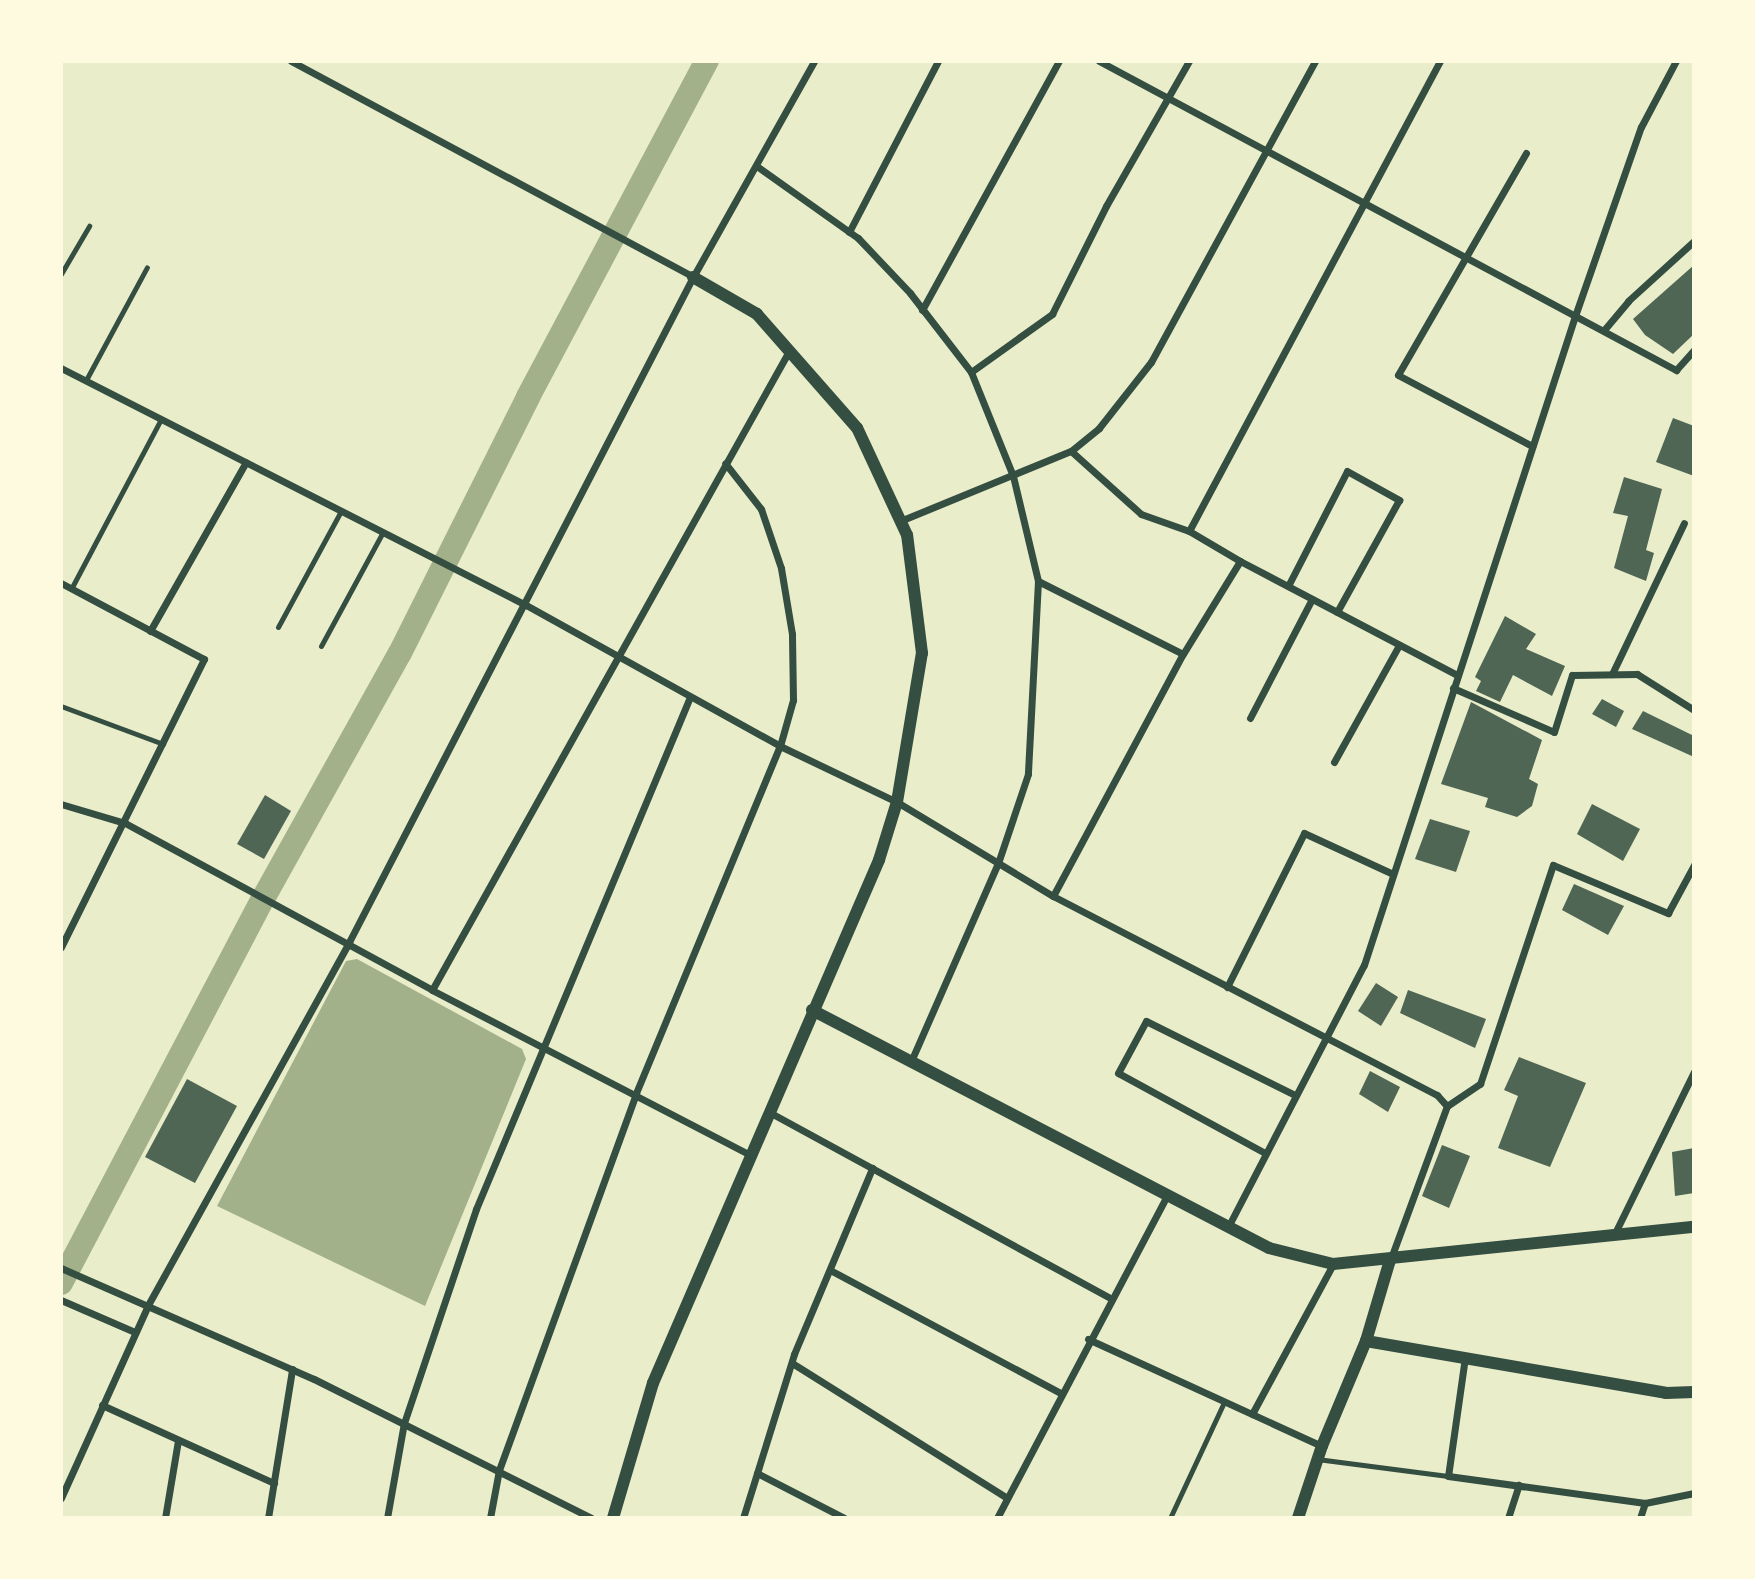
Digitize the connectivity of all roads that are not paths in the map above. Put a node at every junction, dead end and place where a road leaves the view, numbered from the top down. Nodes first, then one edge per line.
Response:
1 (291, 61) edge
2 (814, 61) edge
3 (938, 61) edge
4 (1059, 61) edge
5 (1099, 61) edge
6 (1189, 61) edge
7 (1315, 61) edge
8 (1440, 61) edge
9 (1676, 61) edge
10 (1169, 99) junction
11 (1268, 152) junction
12 (1526, 153) dead end
13 (758, 167) junction
14 (1363, 204) junction
15 (89, 226) dead end
16 (849, 232) junction
17 (1694, 241) edge
18 (1467, 259) junction
19 (147, 267) dead end
20 (61, 274) edge
21 (693, 277) junction
22 (922, 310) junction
23 (1575, 316) junction
24 (1604, 330) junction
25 (1694, 350) edge
26 (789, 351) junction
27 (61, 368) edge
28 (971, 372) junction
29 (86, 380) junction
30 (161, 419) junction
31 (1532, 446) junction
32 (1071, 451) junction
33 (246, 462) junction
34 (725, 463) junction
35 (1013, 476) junction
36 (341, 511) junction
37 (900, 521) junction
38 (1684, 523) dead end
39 (1189, 531) junction
40 (383, 532) junction
41 (1240, 561) junction
42 (1038, 581) junction
43 (61, 583) edge
44 (1288, 586) junction
45 (71, 589) junction
46 (1312, 599) junction
47 (526, 605) junction
48 (1337, 612) junction
49 (278, 627) dead end
50 (150, 631) junction
51 (1399, 645) junction
52 (321, 646) dead end
53 (1183, 654) junction
54 (614, 658) junction
55 (1612, 674) junction
56 (1457, 675) junction
57 (1453, 688) junction
58 (690, 697) junction
59 (61, 706) edge
60 (1694, 710) edge
61 (1250, 718) dead end
62 (163, 744) junction
63 (780, 746) junction
64 (1334, 762) dead end
65 (897, 802) junction
66 (61, 804) edge
67 (125, 823) junction
68 (998, 863) junction
69 (1694, 865) edge
70 (1393, 874) junction
71 (1053, 896) junction
72 (349, 942) junction
73 (61, 947) edge
74 (1227, 987) junction
75 (432, 990) junction
76 (812, 1010) junction
77 (1328, 1040) junction
78 (547, 1048) junction
79 (911, 1061) junction
80 (1694, 1072) edge
81 (636, 1093) junction
82 (1295, 1095) junction
83 (1447, 1106) junction
84 (768, 1112) junction
85 (1265, 1153) junction
86 (750, 1155) junction
87 (872, 1168) junction
88 (1167, 1195) junction
89 (1228, 1227) junction
90 (1694, 1227) edge
91 (1613, 1236) junction
92 (1390, 1260) junction
93 (1333, 1264) junction
94 (61, 1268) edge
95 (830, 1270) junction
96 (1109, 1297) junction
97 (61, 1300) edge
98 (148, 1305) junction
99 (135, 1332) junction
100 (1088, 1339) junction
101 (1366, 1341) junction
102 (1465, 1357) junction
103 (792, 1363) junction
104 (292, 1369) junction
105 (1694, 1392) edge
106 (1060, 1393) junction
107 (1224, 1402) junction
108 (102, 1405) junction
109 (1252, 1414) junction
110 (404, 1423) junction
111 (178, 1440) junction
112 (1320, 1452) junction
113 (499, 1470) junction
114 (757, 1473) junction
115 (1448, 1476) junction
116 (274, 1483) junction
117 (1519, 1485) junction
118 (1694, 1493) edge
119 (61, 1498) edge
120 (1007, 1498) junction
121 (1645, 1503) junction
122 (165, 1518) edge
123 (268, 1518) edge
124 (387, 1518) edge
125 (490, 1518) edge
126 (592, 1518) edge
127 (613, 1518) edge
128 (743, 1518) edge
129 (844, 1518) edge
130 (997, 1518) edge
131 (1170, 1518) edge
132 (1298, 1518) edge
133 (1508, 1518) edge
134 (1640, 1518) edge

1 - 21 street
2 - 13 street
3 - 16 street
4 - 22 street
5 - 10 street
6 - 10 street
7 - 11 street
8 - 14 street
9 - 23 street
10 - 11 street
10 - 28 street
11 - 14 street
11 - 32 street
12 - 18 street
13 - 16 street
13 - 21 street
14 - 18 street
14 - 39 street
15 - 20 lane
16 - 22 street
17 - 24 street
18 - 23 street
18 - 31 street
19 - 29 lane
21 - 26 street
21 - 47 street
22 - 28 street
23 - 24 street
23 - 31 street
24 - 25 street
26 - 34 street
26 - 37 street
27 - 29 street
28 - 35 street
29 - 30 street
30 - 33 street
30 - 45 lane
31 - 56 street
32 - 35 street
32 - 39 street
33 - 36 street
33 - 50 street
34 - 54 street
34 - 63 street
35 - 37 street
35 - 42 street
36 - 40 street
36 - 49 lane
37 - 65 street
38 - 55 street
39 - 41 street
40 - 47 street
40 - 52 lane
41 - 44 street
41 - 53 street
42 - 53 street
42 - 68 street
43 - 45 street
44 - 46 street
44 - 48 street
45 - 50 street
46 - 48 street
46 - 61 street
47 - 54 street
47 - 72 street
48 - 51 street
50 - 62 street
51 - 56 street
51 - 64 street
53 - 71 street
54 - 58 street
54 - 75 street
55 - 57 street
55 - 60 street
56 - 57 street
57 - 70 street
58 - 63 street
58 - 78 street
59 - 62 lane
62 - 67 street
63 - 65 street
63 - 81 street
65 - 68 street
65 - 76 street
66 - 67 street
67 - 72 street
67 - 73 street
68 - 71 street
68 - 79 street
69 - 83 street
70 - 74 street
70 - 77 street
71 - 74 street
72 - 75 street
72 - 98 street
74 - 77 street
75 - 78 street
76 - 79 street
76 - 84 street
77 - 82 street
77 - 83 street
78 - 81 street
78 - 110 street
79 - 88 street
80 - 91 street
81 - 86 street
81 - 113 street
82 - 85 street
82 - 85 street
83 - 92 street
84 - 86 street
84 - 87 street
85 - 89 street
86 - 127 street
87 - 95 street
87 - 96 street
88 - 89 street
88 - 96 street
89 - 93 street
90 - 91 street
91 - 92 street
92 - 93 street
92 - 101 street
93 - 109 street
94 - 98 street
95 - 103 street
95 - 106 street
96 - 100 street
97 - 99 street
98 - 99 street
98 - 104 street
99 - 108 street
100 - 106 street
100 - 107 street
101 - 102 street
101 - 112 street
102 - 105 street
102 - 115 street
103 - 114 street
103 - 120 street
104 - 110 street
104 - 116 street
106 - 120 street
107 - 109 street
107 - 131 lane
108 - 111 street
108 - 119 street
109 - 112 street
110 - 113 street
110 - 124 street
111 - 116 street
111 - 122 street
112 - 115 lane
112 - 132 street
113 - 125 street
113 - 126 street
114 - 128 street
114 - 129 street
115 - 117 street
116 - 123 street
117 - 121 street
117 - 133 street
118 - 121 street
120 - 130 street
121 - 134 street

